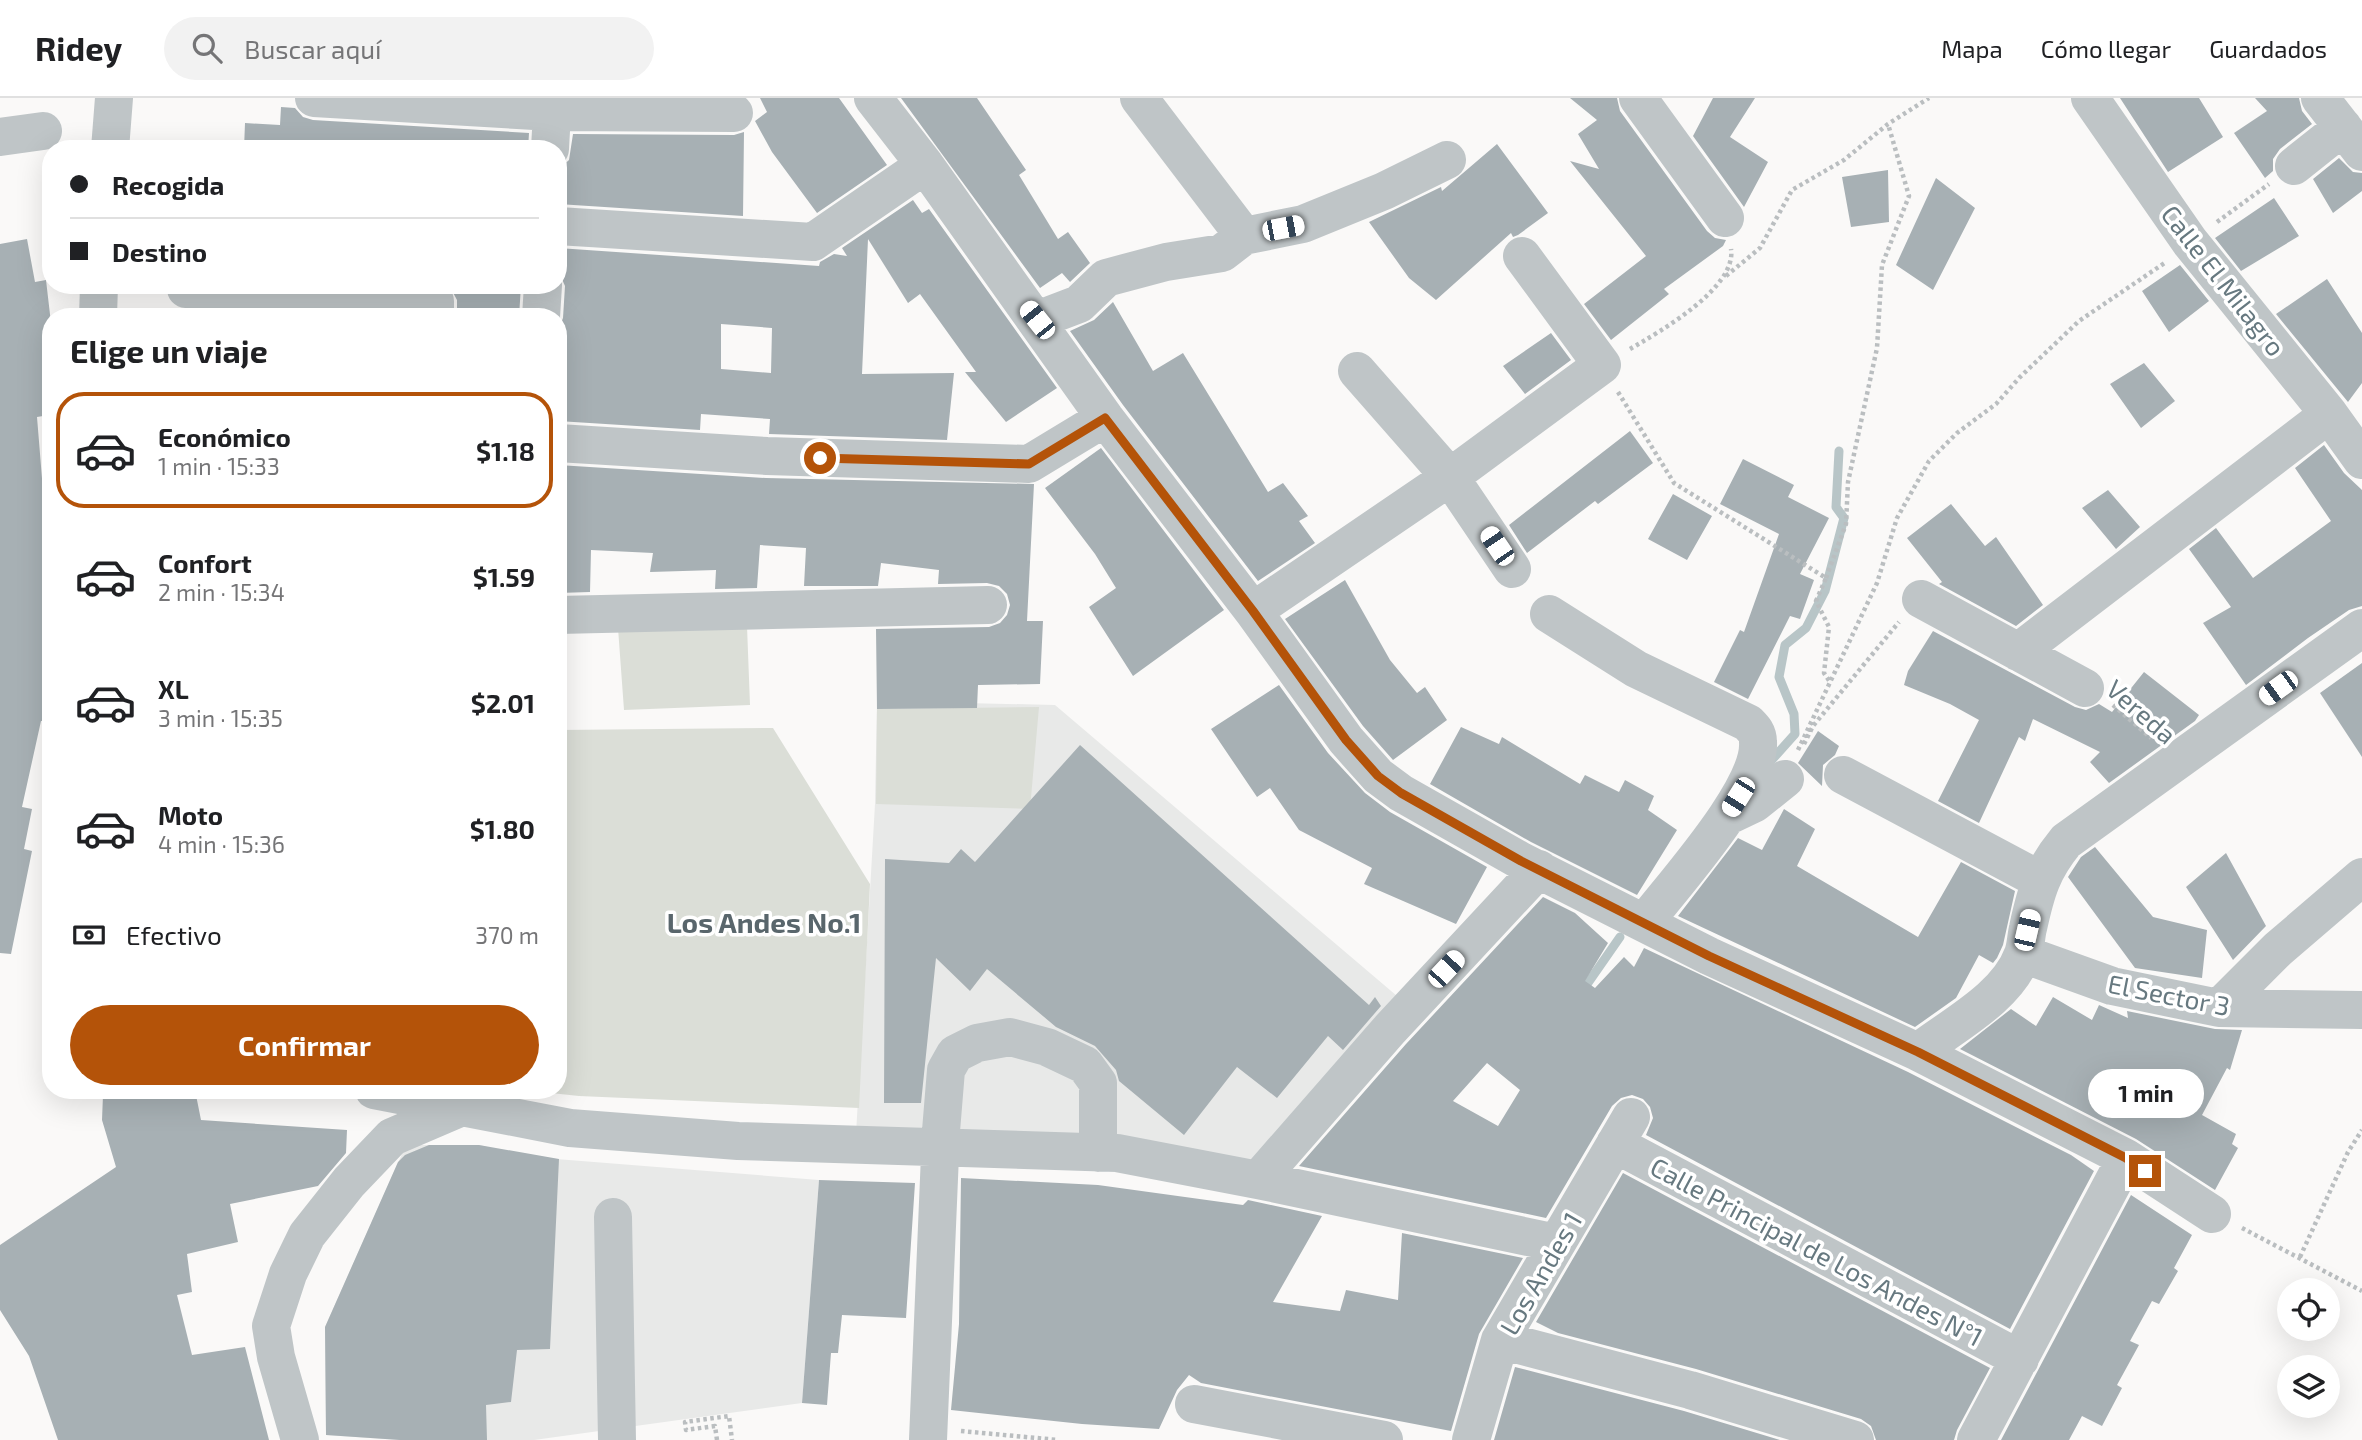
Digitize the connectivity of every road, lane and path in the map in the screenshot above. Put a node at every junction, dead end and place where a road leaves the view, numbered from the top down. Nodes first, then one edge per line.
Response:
1 (114, 98) edge
2 (314, 98) edge
3 (873, 98) edge
4 (1139, 98) edge
5 (1638, 98) edge
6 (1929, 98) edge
7 (2090, 98) edge
8 (2320, 98) edge
9 (734, 113) dead end
10 (1888, 124) junction
11 (551, 130) edge
12 (43, 131) dead end
13 (0, 137) edge
14 (2352, 139) edge
15 (111, 140) edge
16 (1447, 160) dead end
17 (925, 165) junction
18 (2294, 166) joint
19 (1725, 218) joint
20 (567, 227) edge
21 (1244, 236) junction
22 (2190, 242) junction
23 (1522, 256) dead end
24 (1726, 276) junction
25 (290, 294) edge
26 (436, 308) edge
27 (1037, 320) junction
28 (1602, 365) junction
29 (1357, 371) dead end
30 (2329, 414) junction
31 (1105, 418) junction
32 (567, 444) edge
33 (2362, 460) edge
34 (1450, 478) junction
35 (1512, 569) dead end
36 (1826, 578) junction
37 (1921, 599) joint
38 (988, 605) dead end
39 (1253, 611) junction
40 (1549, 614) dead end
41 (567, 615) edge
42 (2362, 628) edge
43 (2018, 652) junction
44 (1830, 682) junction
45 (2085, 688) joint
46 (2173, 764) junction
47 (1843, 775) dead end
48 (1785, 779) junction
49 (1726, 817) junction
50 (1539, 869) junction
51 (2362, 877) edge
52 (2039, 880) junction
53 (1645, 922) junction
54 (2023, 954) junction
55 (2220, 1008) junction
56 (2362, 1010) edge
57 (1918, 1052) junction
58 (421, 1099) edge
59 (505, 1103) edge
60 (463, 1107) junction
61 (1623, 1130) joint
62 (2362, 1130) edge
63 (942, 1148) junction
64 (1098, 1153) junction
65 (2126, 1158) junction
66 (1258, 1180) junction
67 (2212, 1214) joint
68 (613, 1217) dead end
69 (1557, 1243) junction
70 (2300, 1257) junction
71 (2362, 1291) edge
72 (1500, 1340) junction
73 (2020, 1359) junction
74 (1194, 1404) dead end
75 (1267, 1428) edge
76 (928, 1434) edge
77 (300, 1440) edge
78 (617, 1440) edge
79 (716, 1440) edge
80 (732, 1440) edge
81 (1058, 1440) edge
82 (1384, 1440) edge
83 (1471, 1440) edge
84 (1855, 1440) edge
85 (1976, 1440) edge

1 - 15 street
2 - 11 street
3 - 17 street
4 - 21 street
5 - 19 street
6 - 10 path
7 - 22 street, Calle El Milagro
8 - 14 street
9 - 11 street
10 - 24 path
10 - 36 path
12 - 13 street
14 - 18 street
16 - 21 street
17 - 20 street
17 - 27 street
18 - 22 path
19 - 24 path
21 - 27 street
22 - 30 street, Calle El Milagro
22 - 44 path
23 - 28 street
24 - 28 path
25 - 26 street
27 - 31 street
28 - 34 street
28 - 36 path
29 - 34 street
30 - 33 street, Calle El Milagro
30 - 43 street
31 - 32 street
31 - 39 street
34 - 35 street
34 - 39 street
36 - 44 path
37 - 43 street
37 - 48 path
38 - 41 street
39 - 50 street
40 - 49 street
42 - 46 street
43 - 45 street
44 - 48 path
45 - 46 path, Vereda
46 - 52 street
47 - 52 street
48 - 49 street
49 - 53 street
50 - 53 street
50 - 66 street
51 - 55 street
52 - 54 street
53 - 57 street
54 - 55 street, El Sector 3
54 - 57 street
55 - 56 street, El Sector 3
57 - 65 street
58 - 60 street
59 - 60 street
59 - 63 street
60 - 77 street
61 - 69 street, Los Andes 1
61 - 73 street, Calle Principal de Los Andes N°1
62 - 70 path
63 - 64 street
63 - 64 street
63 - 76 street
64 - 66 street
65 - 67 street
65 - 73 street
66 - 69 street
67 - 70 path
68 - 78 street
69 - 72 street, Los Andes 1
70 - 71 path
72 - 83 street, Los Andes 1
72 - 84 street
73 - 85 street
74 - 75 street
75 - 82 street
76 - 81 path
79 - 80 path

